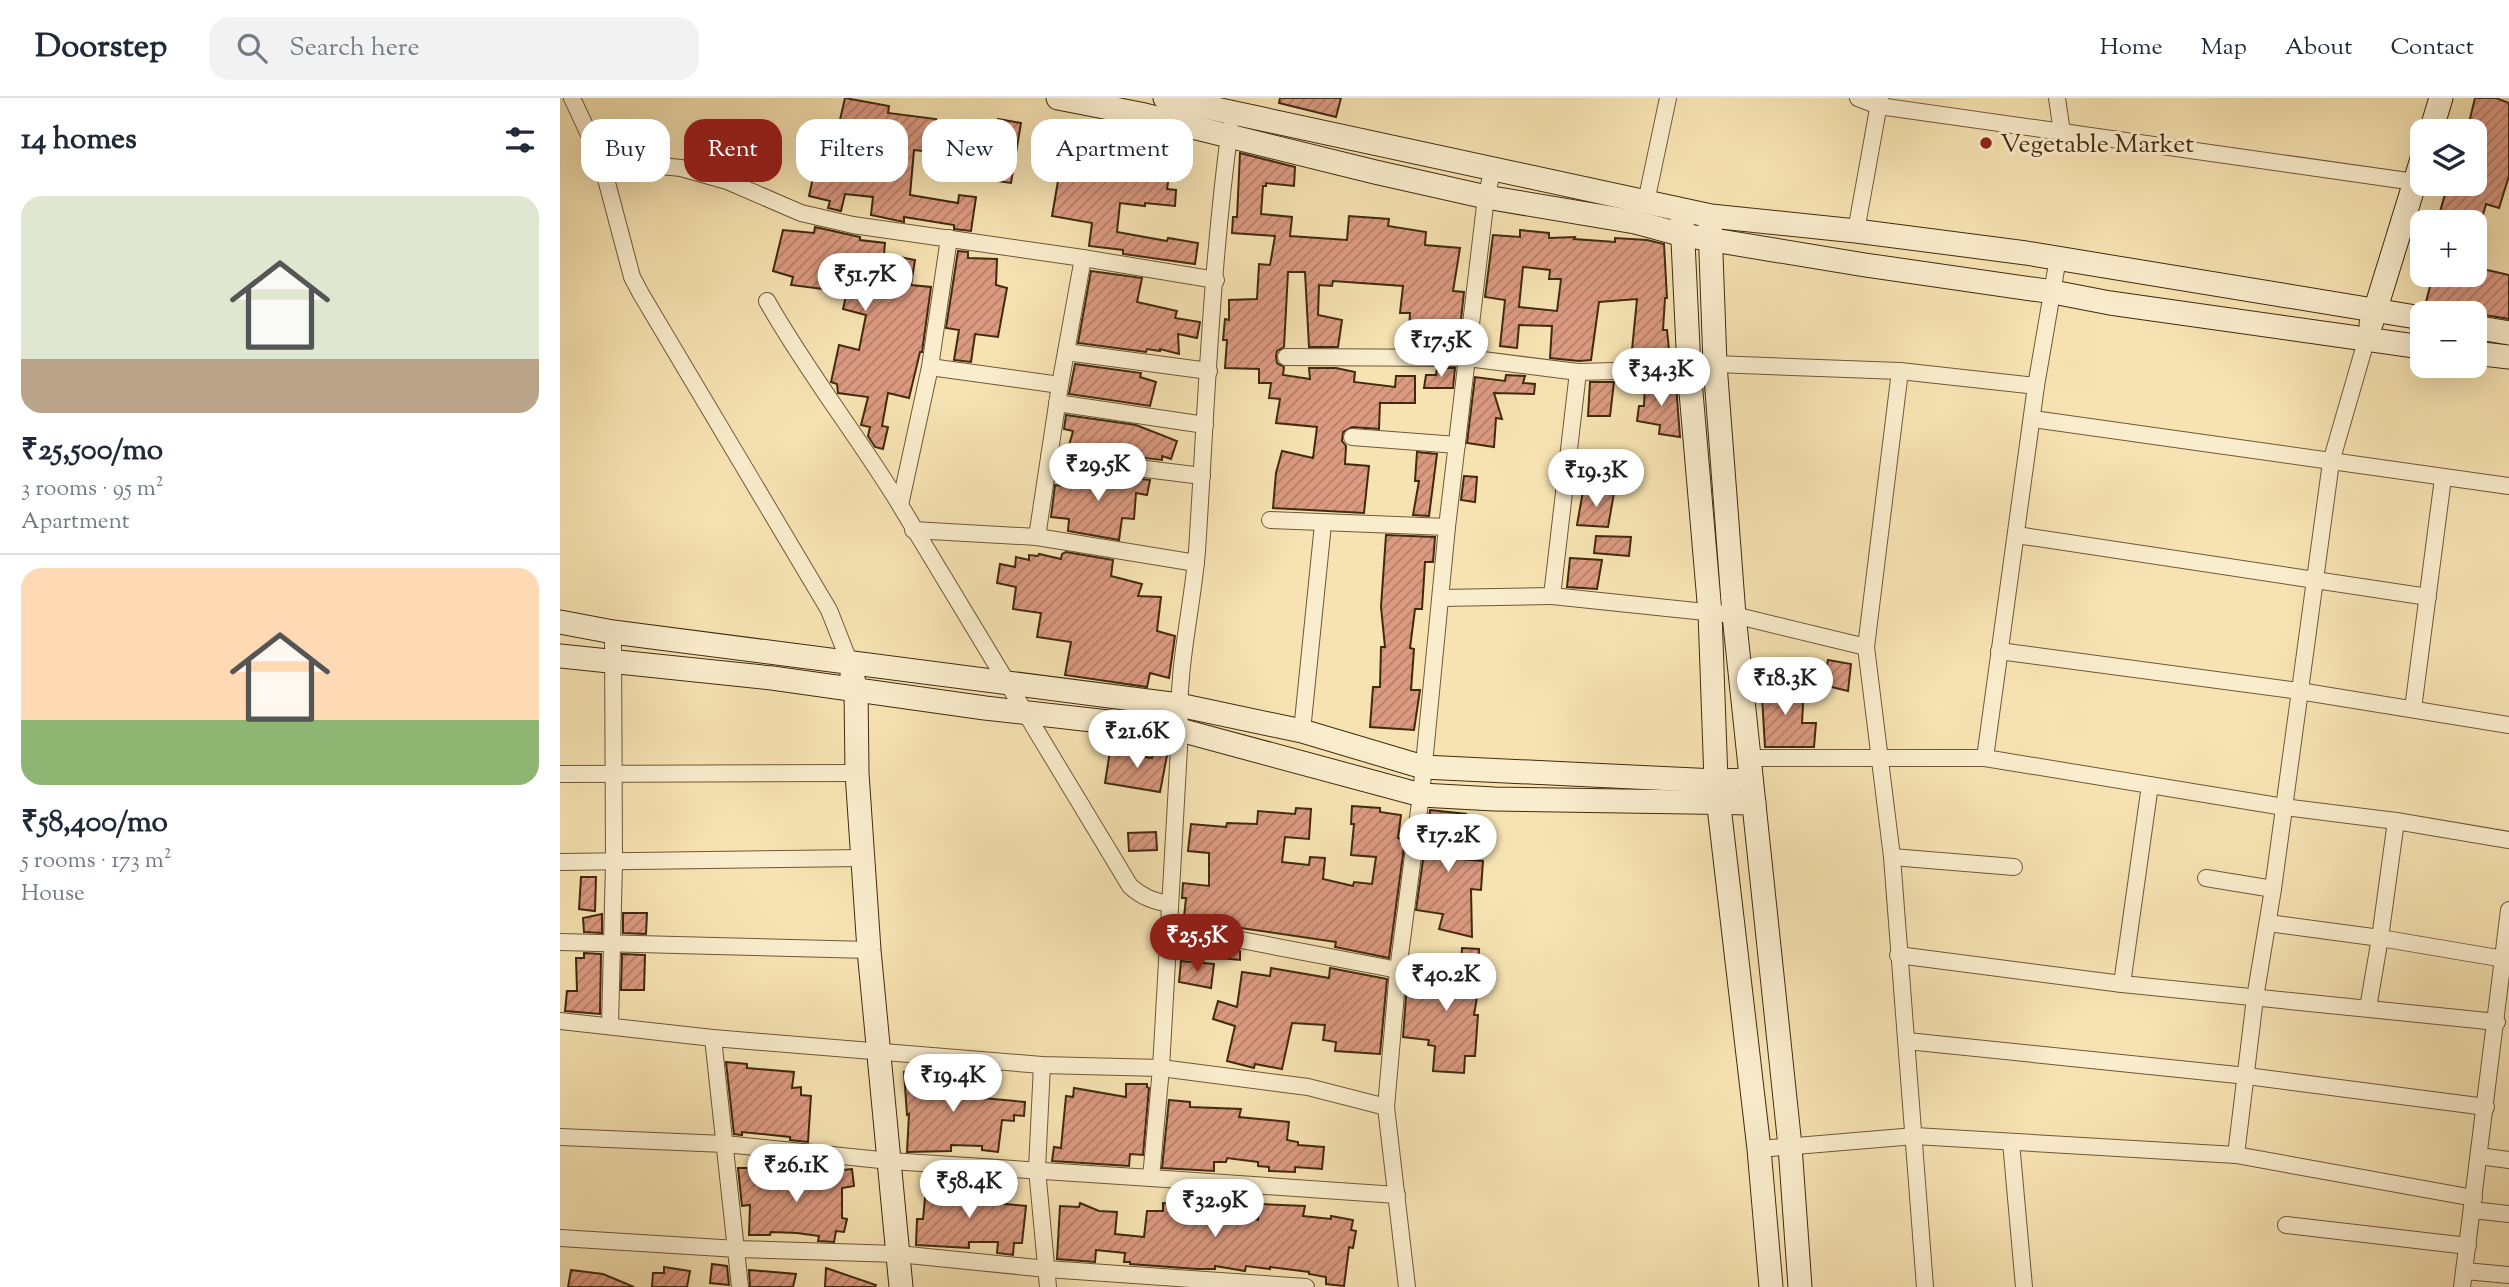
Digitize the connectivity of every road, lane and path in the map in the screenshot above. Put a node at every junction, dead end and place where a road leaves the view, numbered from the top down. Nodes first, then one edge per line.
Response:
1 (572, 98) edge
2 (1058, 98) edge
3 (1165, 98) edge
4 (1668, 98) edge
5 (1858, 98) edge
6 (2057, 98) edge
7 (2441, 98) edge
8 (1880, 102) edge
9 (582, 119) edge
10 (2435, 119) edge
11 (1230, 123) junction
12 (2062, 132) junction
13 (670, 167) edge
14 (1493, 169) junction
15 (2410, 181) edge
16 (607, 182) edge
17 (2411, 196) edge
18 (1486, 197) junction
19 (1646, 202) junction
20 (1681, 209) junction
21 (1711, 216) junction
22 (1856, 231) junction
23 (1683, 235) junction
24 (949, 238) junction
25 (1710, 239) junction
26 (1083, 258) junction
27 (2059, 258) junction
28 (1216, 280) junction
29 (2053, 292) junction
30 (767, 301) dead end
31 (2375, 310) junction
32 (2410, 316) edge
33 (2487, 329) edge
34 (2509, 333) edge
35 (2366, 341) junction
36 (2410, 346) edge
37 (1066, 352) junction
38 (2487, 354) edge
39 (2509, 357) edge
40 (1286, 358) dead end
41 (1467, 358) junction
42 (1715, 363) junction
43 (930, 367) junction
44 (1689, 369) junction
45 (1900, 370) junction
46 (1209, 371) junction
47 (1578, 372) junction
48 (1060, 385) junction
49 (2036, 386) junction
50 (1057, 403) junction
51 (2033, 419) junction
52 (1205, 425) junction
53 (1352, 437) dead end
54 (1457, 445) junction
55 (1049, 457) junction
56 (2331, 462) junction
57 (1202, 477) junction
58 (2443, 478) junction
59 (2509, 486) edge
60 (900, 505) junction
61 (1270, 520) dead end
62 (1323, 524) junction
63 (1447, 527) junction
64 (913, 530) junction
65 (2017, 535) junction
66 (1037, 537) junction
67 (1196, 564) junction
68 (2314, 580) junction
69 (1552, 596) junction
70 (2428, 597) junction
71 (1441, 598) junction
72 (1710, 612) junction
73 (1734, 615) junction
74 (560, 622) edge
75 (613, 632) junction
76 (1866, 647) junction
77 (1999, 651) junction
78 (560, 656) edge
79 (849, 661) junction
80 (613, 663) junction
81 (1008, 682) junction
82 (856, 690) junction
83 (2298, 691) junction
84 (1179, 705) junction
85 (2413, 709) junction
86 (1026, 711) junction
87 (2509, 725) edge
88 (1180, 730) junction
89 (1302, 731) junction
90 (1881, 758) junction
91 (1985, 758) junction
92 (1423, 767) junction
93 (1750, 769) junction
94 (614, 772) junction
95 (857, 773) junction
96 (560, 774) edge
97 (1716, 781) junction
98 (2150, 785) junction
99 (1421, 795) junction
100 (1754, 803) junction
101 (1721, 805) junction
102 (2284, 807) junction
103 (2396, 821) junction
104 (2509, 840) edge
105 (863, 858) junction
106 (1892, 858) junction
107 (560, 862) edge
108 (614, 863) junction
109 (2014, 867) dead end
110 (2206, 878) dead end
111 (2273, 889) junction
112 (1170, 904) junction
113 (2509, 910) edge
114 (2268, 922) junction
115 (2380, 937) junction
116 (1241, 940) dead end
117 (560, 942) edge
118 (613, 945) junction
119 (869, 950) junction
120 (1898, 955) junction
121 (2504, 958) junction
122 (1398, 970) junction
123 (2505, 983) edge
124 (2122, 984) junction
125 (2255, 998) junction
126 (2368, 1009) junction
127 (560, 1021) edge
128 (2497, 1022) junction
129 (610, 1026) junction
130 (713, 1038) junction
131 (1907, 1041) junction
132 (880, 1052) junction
133 (1042, 1065) junction
134 (1161, 1068) junction
135 (2247, 1076) junction
136 (1387, 1107) junction
137 (2486, 1107) junction
138 (1915, 1136) junction
139 (560, 1138) edge
140 (2011, 1142) junction
141 (725, 1144) junction
142 (1790, 1146) junction
143 (1759, 1149) junction
144 (2236, 1155) junction
145 (2479, 1156) junction
146 (2509, 1160) edge
147 (890, 1161) junction
148 (1037, 1169) junction
149 (1151, 1178) junction
150 (1397, 1195) junction
151 (2473, 1204) junction
152 (2509, 1214) edge
153 (2286, 1225) dead end
154 (560, 1238) edge
155 (2468, 1246) junction
156 (737, 1250) junction
157 (898, 1254) junction
158 (1047, 1269) junction
159 (2509, 1275) edge
160 (2464, 1279) edge
161 (2028, 1286) edge
162 (740, 1287) edge
163 (901, 1287) edge
164 (1048, 1287) edge
165 (1306, 1287) edge
166 (1407, 1287) edge
167 (1771, 1287) edge
168 (1800, 1287) edge
169 (1925, 1287) edge

1 - 9 street
2 - 11 street
3 - 11 street
4 - 19 street
5 - 8 street
6 - 12 street
7 - 10 street
8 - 12 street
8 - 22 street
11 - 14 street
11 - 18 street
11 - 28 street
12 - 15 street
13 - 24 street
14 - 18 street
14 - 19 street
16 - 79 street
17 - 31 street
18 - 23 street
18 - 41 street
19 - 20 street
20 - 21 street
20 - 23 street
21 - 22 street
21 - 25 street
22 - 27 street
23 - 25 street
23 - 44 street
24 - 26 street
24 - 43 street
25 - 29 street
25 - 42 street
26 - 28 street
26 - 37 street
27 - 29 street
27 - 31 street
28 - 46 street
29 - 35 street
29 - 49 street
30 - 60 street
31 - 32 street
31 - 35 street
33 - 34 street
35 - 36 street
35 - 56 street
37 - 46 street
37 - 48 street
38 - 39 street
40 - 41 street
41 - 47 street
41 - 54 street
42 - 44 street
42 - 45 street
42 - 73 street
43 - 48 street
43 - 60 street
44 - 47 street
44 - 72 street
45 - 49 street
45 - 76 street
46 - 52 street
47 - 69 street
48 - 50 street
49 - 51 street
50 - 52 street
50 - 55 street
51 - 56 street
51 - 65 street
52 - 57 street
53 - 54 street
54 - 63 street
55 - 57 street
55 - 66 street
56 - 58 street
56 - 68 street
57 - 67 street
58 - 59 street
58 - 70 street
60 - 64 street
61 - 62 street
62 - 63 street
62 - 89 street
63 - 71 street
64 - 66 street
64 - 81 street
65 - 68 street
65 - 77 street
66 - 67 street
67 - 84 street
68 - 70 street
68 - 83 street
69 - 71 street
69 - 72 street
70 - 85 street
71 - 92 street
72 - 73 street
72 - 97 street
73 - 76 street
73 - 93 street
74 - 75 street
75 - 79 street
75 - 80 street
76 - 90 street
77 - 83 street
77 - 91 street
78 - 80 street
79 - 81 street
79 - 82 street
80 - 82 street
80 - 94 street
81 - 84 street
81 - 86 street
82 - 86 street
82 - 95 street
83 - 85 street
83 - 102 street
84 - 88 street
84 - 89 street
85 - 87 street
86 - 88 street
86 - 112 street
88 - 99 street
88 - 112 street
89 - 92 street
90 - 91 street
90 - 93 street
90 - 106 street
91 - 98 street
92 - 97 street
92 - 99 street
93 - 97 street
93 - 100 street
94 - 95 street
94 - 96 street
94 - 108 street
95 - 105 street
97 - 101 street
98 - 102 street
98 - 124 street
99 - 101 street
99 - 122 street
100 - 101 street
100 - 142 street
101 - 143 street
102 - 103 street
102 - 111 street
103 - 104 street
103 - 115 street
105 - 108 street
105 - 119 street
106 - 109 street
106 - 120 street
107 - 108 street
108 - 118 street
110 - 111 street
111 - 114 street
112 - 134 street
113 - 121 street
114 - 115 street
114 - 125 street
115 - 121 street
115 - 126 street
116 - 122 street
117 - 118 street
118 - 119 street
118 - 129 street
119 - 132 street
120 - 124 street
120 - 131 street
121 - 123 street
122 - 136 street
123 - 128 street
124 - 125 street
125 - 126 street
125 - 135 street
126 - 128 street
127 - 129 street
128 - 137 street
129 - 130 street
130 - 132 street
130 - 141 street
131 - 135 street
131 - 138 street
132 - 133 street
132 - 147 street
133 - 134 street
133 - 148 street
134 - 136 street
134 - 149 street
135 - 137 street
135 - 144 street
136 - 150 street
137 - 145 street
138 - 140 street
138 - 142 street
138 - 169 street
139 - 141 street
140 - 144 street
140 - 161 street
141 - 147 street
141 - 156 street
142 - 143 street
142 - 168 street
143 - 167 street
144 - 151 street
145 - 146 street
145 - 151 street
147 - 148 street
147 - 157 street
148 - 149 street
148 - 158 street
149 - 150 street
150 - 166 street
151 - 152 street
151 - 155 street
153 - 155 street
154 - 156 street
155 - 160 street
156 - 157 street
156 - 162 street
157 - 158 street
157 - 163 street
158 - 164 street
158 - 165 street
159 - 160 street

